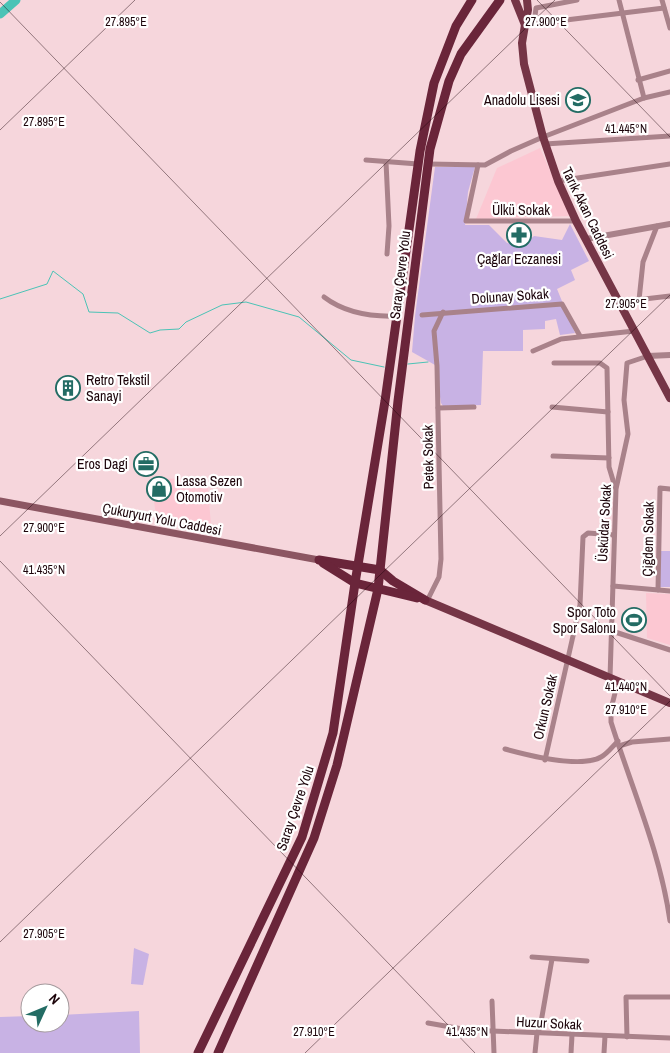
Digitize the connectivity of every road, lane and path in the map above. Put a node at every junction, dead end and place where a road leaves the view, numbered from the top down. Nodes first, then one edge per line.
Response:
1 (472, 0) edge
2 (500, 0) edge
3 (515, 0) edge
4 (527, 0) edge
5 (577, 0) edge
6 (619, 0) edge
7 (662, 0) edge
8 (664, 8) junction
9 (623, 14) junction
10 (534, 24) junction
11 (524, 26) junction
12 (670, 28) edge
13 (670, 71) edge
14 (638, 80) junction
15 (670, 92) edge
16 (644, 98) junction
17 (670, 136) edge
18 (544, 141) junction
19 (366, 160) dead end
20 (386, 162) junction
21 (418, 164) junction
22 (428, 164) junction
23 (670, 164) edge
24 (478, 165) junction
25 (558, 181) junction
26 (576, 222) junction
27 (670, 224) edge
28 (657, 226) junction
29 (586, 239) junction
30 (387, 254) dead end
31 (670, 296) edge
32 (324, 297) dead end
33 (639, 300) junction
34 (619, 302) junction
35 (443, 312) junction
36 (422, 315) dead end
37 (397, 316) junction
38 (634, 331) junction
39 (580, 336) junction
40 (533, 351) dead end
41 (670, 355) edge
42 (648, 356) junction
43 (554, 363) dead end
44 (670, 398) edge
45 (474, 407) dead end
46 (552, 407) dead end
47 (438, 408) junction
48 (608, 412) junction
49 (553, 456) dead end
50 (609, 458) junction
51 (670, 488) edge
52 (616, 489) junction
53 (0, 501) edge
54 (614, 535) junction
55 (319, 560) junction
56 (358, 565) junction
57 (380, 570) junction
58 (355, 582) junction
59 (613, 586) junction
60 (378, 589) junction
61 (658, 590) junction
62 (670, 591) edge
63 (426, 600) junction
64 (612, 631) junction
65 (670, 650) edge
66 (567, 660) junction
67 (614, 680) junction
68 (670, 703) edge
69 (670, 739) edge
70 (619, 743) junction
71 (505, 749) dead end
72 (545, 760) junction
73 (670, 921) edge
74 (532, 957) dead end
75 (552, 959) junction
76 (588, 961) dead end
77 (670, 997) edge
78 (492, 1001) dead end
79 (428, 1023) dead end
80 (492, 1031) junction
81 (537, 1034) junction
82 (572, 1035) junction
83 (605, 1036) junction
84 (627, 1037) junction
85 (670, 1038) edge
86 (198, 1053) edge
87 (218, 1053) edge
88 (494, 1053) edge
89 (535, 1053) edge
90 (571, 1053) edge
91 (604, 1053) edge

1 - 21 highway, Saray Çevre Yolu
2 - 22 highway, Saray Çevre Yolu
3 - 11 main road
4 - 11 main road, Tarık Akan Caddesi
5 - 10 street
6 - 9 street
7 - 8 street
8 - 9 street
8 - 12 street
9 - 10 street
9 - 14 street
10 - 11 street
11 - 18 main road, Tarık Akan Caddesi
13 - 14 street
14 - 16 street
15 - 16 street
16 - 18 street
17 - 18 street
18 - 24 street
18 - 25 main road, Tarık Akan Caddesi
19 - 20 street
20 - 21 street
20 - 30 street
21 - 37 highway, Saray Çevre Yolu
22 - 24 street
22 - 57 highway, Saray Çevre Yolu
23 - 25 street
24 - 26 street, Ülkü Sokak
25 - 26 main road, Tarık Akan Caddesi
26 - 29 main road, Tarık Akan Caddesi
27 - 28 street
28 - 29 street
28 - 33 street
29 - 34 main road, Tarık Akan Caddesi
31 - 33 street
32 - 37 street
33 - 34 street
34 - 38 main road, Tarık Akan Caddesi
35 - 36 street, Dolunay Sokak
35 - 39 street, Dolunay Sokak
35 - 47 street, Petek Sokak
37 - 56 highway, Saray Çevre Yolu
38 - 39 street
38 - 42 main road, Tarık Akan Caddesi
39 - 40 street
41 - 42 street
42 - 44 main road, Tarık Akan Caddesi
42 - 52 street, Üsküdar Sokak
43 - 48 street
45 - 47 street
46 - 48 street
47 - 63 street, Petek Sokak
48 - 50 street
49 - 50 street
50 - 52 street
51 - 61 street, Çiğdem Sokak
52 - 54 street, Üsküdar Sokak
53 - 55 main road, Çukuryurt Yolu Caddesi
54 - 59 street, Üsküdar Sokak
54 - 66 street, Orkun Sokak
55 - 56 highway
55 - 58 highway
56 - 57 highway
56 - 58 highway, Saray Çevre Yolu
57 - 60 highway, Saray Çevre Yolu
57 - 63 highway
58 - 60 highway
58 - 86 highway, Saray Çevre Yolu
59 - 61 street
59 - 64 street, Üsküdar Sokak
60 - 63 highway
60 - 87 highway, Saray Çevre Yolu
61 - 62 street
63 - 66 main road
64 - 65 street
64 - 67 street, Üsküdar Sokak
66 - 67 main road
66 - 72 street, Orkun Sokak
67 - 68 main road
67 - 70 street, Üsküdar Sokak
69 - 70 street
70 - 72 street
70 - 73 street, Üsküdar Sokak
71 - 72 street
74 - 75 street
75 - 76 street
75 - 81 street
77 - 84 street
78 - 80 street
79 - 80 street, Huzur Sokak
80 - 81 street, Huzur Sokak
80 - 88 street
81 - 82 street, Huzur Sokak
81 - 89 street
82 - 83 street, Huzur Sokak
82 - 90 street
83 - 84 street, Huzur Sokak
83 - 91 street
84 - 85 street, Huzur Sokak

